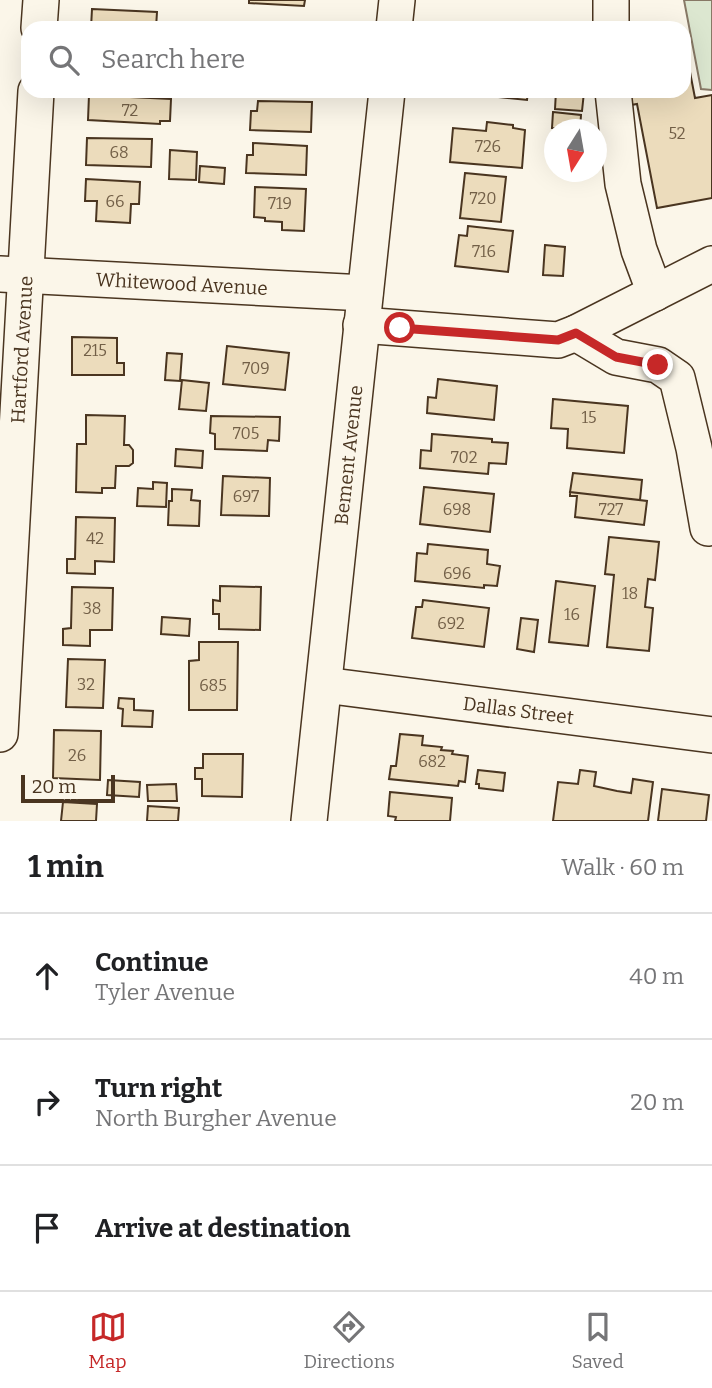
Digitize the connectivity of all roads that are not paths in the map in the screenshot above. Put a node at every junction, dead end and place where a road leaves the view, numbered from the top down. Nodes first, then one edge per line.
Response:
1 (41, 0) edge
2 (397, 0) edge
3 (611, 0) edge
4 (40, 21) edge
5 (395, 21) edge
6 (611, 21) edge
7 (35, 98) edge
8 (386, 98) edge
9 (614, 98) edge
10 (712, 264) edge
11 (13, 274) edge
12 (655, 293) junction
13 (363, 309) junction
14 (576, 333) junction
15 (708, 528) dead end
16 (324, 685) junction
17 (0, 734) edge
18 (712, 735) edge
19 (309, 821) edge

1 - 4 street
2 - 5 street
3 - 6 street
7 - 11 street, Hartford Avenue
8 - 13 street, Bement Avenue
9 - 12 street
10 - 12 street, Whitewood Avenue
11 - 13 street, Whitewood Avenue
11 - 17 street, Hartford Avenue
12 - 14 street, Whitewood Avenue
13 - 14 street, Whitewood Avenue
13 - 16 street, Bement Avenue
14 - 15 street
16 - 18 street, Dallas Street
16 - 19 street, Bement Avenue

